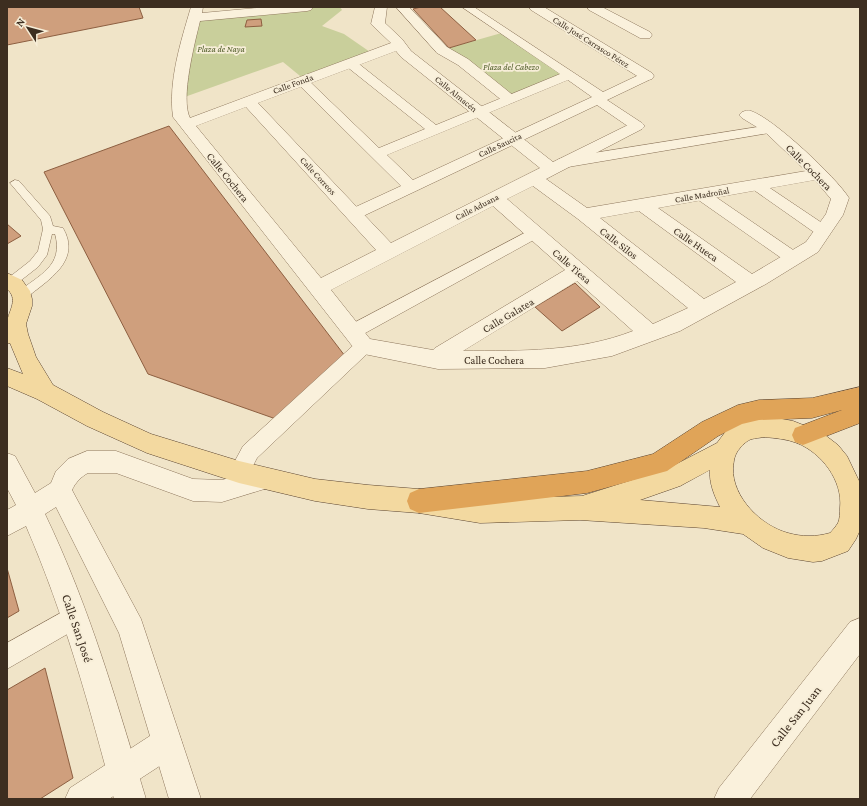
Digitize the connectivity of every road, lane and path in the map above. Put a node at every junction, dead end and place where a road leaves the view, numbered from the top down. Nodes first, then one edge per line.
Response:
1 (307, 7) edge
2 (381, 7) edge
3 (402, 7) edge
4 (467, 7) edge
5 (535, 7) edge
6 (593, 7) edge
7 (195, 12) edge
8 (645, 35) dead end
9 (399, 45) junction
10 (350, 63) junction
11 (569, 75) junction
12 (647, 76) joint
13 (302, 81) junction
14 (599, 98) junction
15 (509, 99) junction
16 (248, 101) junction
17 (478, 112) junction
18 (747, 115) dead end
19 (186, 124) junction
20 (636, 126) joint
21 (770, 129) junction
22 (434, 130) junction
23 (513, 139) junction
24 (377, 154) junction
25 (557, 166) junction
26 (819, 174) junction
27 (534, 178) junction
28 (15, 183) dead end
29 (756, 185) junction
30 (411, 186) junction
31 (702, 195) junction
32 (494, 198) junction
33 (642, 206) junction
34 (354, 214) junction
35 (584, 215) junction
36 (48, 229) junction
37 (534, 232) junction
38 (823, 232) junction
39 (389, 252) junction
40 (793, 258) junction
41 (579, 271) junction
42 (751, 283) junction
43 (13, 286) edge
44 (318, 288) junction
45 (703, 309) junction
46 (12, 330) edge
47 (650, 334) junction
48 (358, 339) junction
49 (438, 360) junction
50 (7, 377) edge
51 (45, 392) junction
52 (860, 396) edge
53 (860, 413) edge
54 (803, 435) junction
55 (724, 451) junction
56 (832, 454) junction
57 (860, 462) edge
58 (7, 464) edge
59 (239, 472) junction
60 (263, 479) junction
61 (60, 491) junction
62 (419, 501) junction
63 (580, 508) junction
64 (31, 509) junction
65 (859, 510) edge
66 (748, 523) junction
67 (7, 524) edge
68 (75, 617) junction
69 (860, 632) edge
70 (7, 657) edge
71 (166, 743) junction
72 (126, 785) edge
73 (81, 799) edge
74 (185, 799) edge
75 (730, 799) edge

1 - 7 street
2 - 9 street, Calle Almacén
3 - 15 street
4 - 11 street
5 - 12 street, Calle José Carrasco Pérez
6 - 8 street
7 - 19 street, Calle Cochera
9 - 10 street, Calle Fonda
9 - 17 street, Calle Almacén
10 - 13 street, Calle Fonda
10 - 22 street
11 - 14 street
11 - 15 street
12 - 14 street, Calle Saucita
13 - 16 street, Calle Fonda
13 - 24 street
14 - 20 street
14 - 23 street, Calle Saucita
15 - 17 street
16 - 19 street, Calle Fonda
16 - 34 street, Calle Correos
17 - 22 street
17 - 23 street, Calle Almacén
18 - 21 street, Calle Cochera
19 - 44 street, Calle Cochera
20 - 25 street, Calle Aduana
21 - 25 street
21 - 26 street, Calle Cochera
22 - 24 street
23 - 25 street, Calle Almacén
23 - 30 street, Calle Saucita
24 - 30 street
25 - 27 street, Calle Aduana
26 - 29 street, Calle Madroñal
26 - 38 street, Calle Cochera
27 - 32 street, Calle Aduana
27 - 35 street, Calle Silos
28 - 36 lane
29 - 31 street, Calle Madroñal
29 - 38 street
30 - 34 street, Calle Saucita
31 - 33 street, Calle Madroñal
31 - 40 street
32 - 37 street, Calle Tiesa
32 - 39 street, Calle Aduana
33 - 35 street, Calle Madroñal
33 - 42 street, Calle Hueca
34 - 39 street, Calle Correos
35 - 45 street, Calle Silos
36 - 43 lane
36 - 43 lane
37 - 41 street, Calle Tiesa
37 - 48 street
38 - 40 street, Calle Cochera
39 - 44 street, Calle Aduana
40 - 42 street, Calle Cochera
41 - 47 street, Calle Tiesa
41 - 49 street, Calle Galatea
42 - 45 street, Calle Cochera
43 - 46 main road
44 - 48 street, Calle Cochera
45 - 47 street, Calle Cochera
46 - 51 main road
47 - 49 street, Calle Cochera
48 - 49 street, Calle Cochera
48 - 59 street
50 - 51 main road
51 - 59 main road
52 - 62 highway
53 - 54 highway
54 - 55 main road
54 - 56 main road
55 - 63 main road
55 - 66 main road
56 - 57 main road
56 - 65 main road
58 - 64 street, Calle San José
59 - 60 main road
60 - 61 street
60 - 62 main road
61 - 64 street
61 - 71 street
62 - 63 main road
63 - 66 main road
64 - 67 street
64 - 68 street, Calle San José
65 - 66 main road
68 - 70 street
68 - 72 street, Calle San José
69 - 75 street, Calle San Juan
71 - 72 street
71 - 74 street
72 - 73 street

